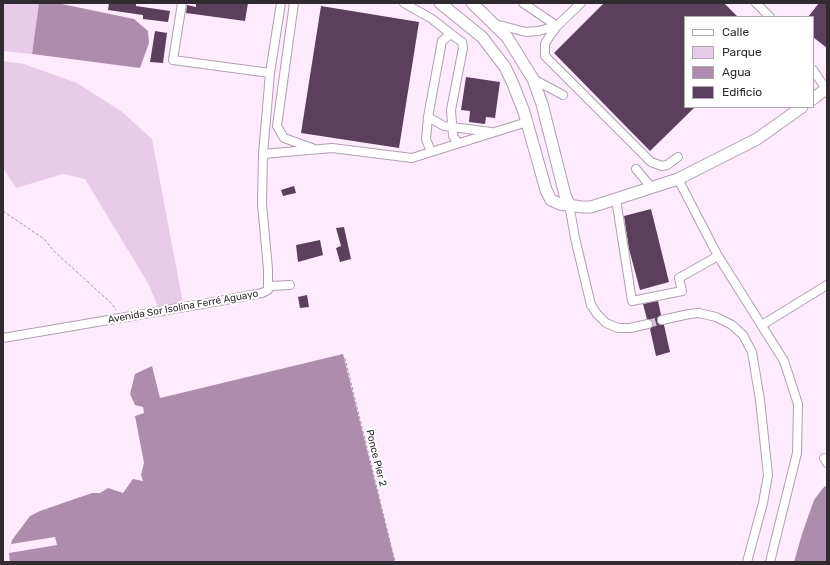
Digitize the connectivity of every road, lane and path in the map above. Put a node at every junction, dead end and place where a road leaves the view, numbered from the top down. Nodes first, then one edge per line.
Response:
1 (182, 3) edge
2 (281, 3) edge
3 (294, 3) edge
4 (404, 3) edge
5 (440, 3) edge
6 (472, 3) edge
7 (523, 3) edge
8 (581, 3) edge
9 (756, 3) edge
10 (769, 16) edge
11 (494, 24) junction
12 (557, 26) junction
13 (451, 34) junction
14 (814, 71) edge
15 (270, 73) junction
16 (533, 79) junction
17 (826, 89) edge
18 (563, 95) dead end
19 (814, 97) edge
20 (801, 108) edge
21 (428, 117) junction
22 (527, 122) junction
23 (453, 127) junction
24 (494, 132) junction
25 (458, 144) junction
26 (315, 149) junction
27 (431, 152) junction
28 (263, 154) junction
29 (678, 157) dead end
30 (636, 169) dead end
31 (678, 179) junction
32 (651, 187) junction
33 (616, 199) junction
34 (569, 204) junction
35 (3, 211) edge
36 (718, 256) junction
37 (290, 285) dead end
38 (827, 285) edge
39 (270, 286) junction
40 (125, 317) junction
41 (662, 320) tunnel mouth
42 (648, 324) tunnel mouth
43 (762, 325) junction
44 (3, 338) edge
45 (344, 358) dead end
46 (823, 488) dead end
47 (827, 493) edge
48 (394, 562) edge
49 (747, 562) edge
50 (770, 562) edge

1 - 15 street
2 - 15 street, Avenida Sor Isolina Ferré Aguayo
3 - 26 street
4 - 13 street
5 - 22 main road
6 - 11 main road
7 - 12 street
8 - 12 street
9 - 10 street
11 - 12 street
11 - 16 main road
12 - 29 street
13 - 21 street
13 - 23 street
14 - 17 street
15 - 28 street, Avenida Sor Isolina Ferré Aguayo
16 - 18 street
16 - 34 main road
17 - 19 main road
20 - 31 main road
21 - 23 street
21 - 27 street
22 - 24 street
22 - 34 main road
23 - 24 street
23 - 25 street
24 - 25 street
25 - 27 street
26 - 27 street
26 - 28 street
28 - 39 street, Avenida Sor Isolina Ferré Aguayo
30 - 32 street
31 - 32 main road
31 - 36 street
32 - 33 main road
33 - 34 main road
33 - 36 street
34 - 42 street
35 - 40 path
36 - 43 street
37 - 39 street
38 - 43 street
39 - 40 street, Avenida Sor Isolina Ferré Aguayo
40 - 44 street, Avenida Sor Isolina Ferré Aguayo
41 - 49 street
43 - 50 street
45 - 48 path, Ponce Pier 2
46 - 47 path

